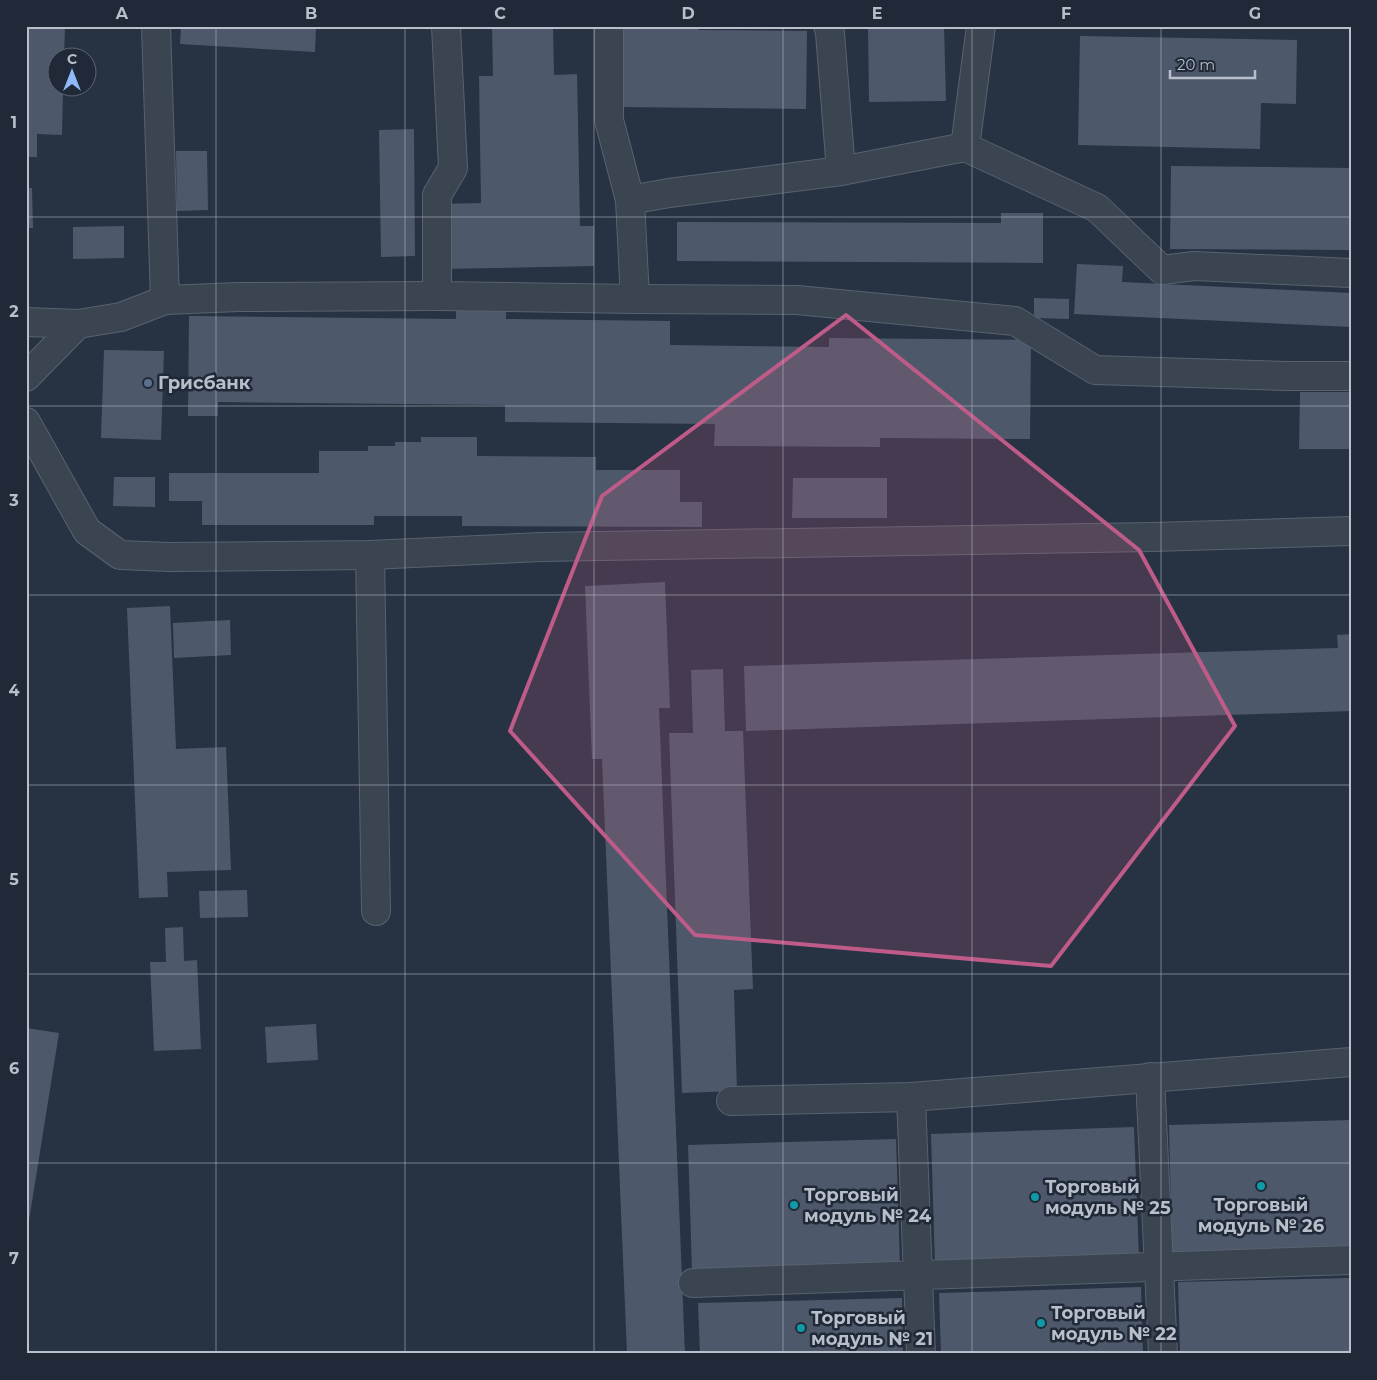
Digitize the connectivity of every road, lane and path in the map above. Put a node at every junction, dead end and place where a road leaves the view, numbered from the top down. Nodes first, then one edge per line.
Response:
1 (156, 26) edge
2 (446, 26) edge
3 (609, 26) edge
4 (828, 26) edge
5 (981, 26) edge
6 (965, 147) junction
7 (841, 170) junction
8 (630, 200) junction
9 (1351, 273) edge
10 (437, 296) junction
11 (635, 299) junction
12 (164, 300) junction
13 (26, 322) edge
14 (78, 324) junction
15 (1351, 376) edge
16 (26, 377) edge
17 (26, 422) edge
18 (1351, 531) edge
19 (370, 554) junction
20 (376, 911) dead end
21 (1351, 1062) edge
22 (1150, 1077) junction
23 (911, 1097) junction
24 (731, 1101) dead end
25 (1351, 1260) edge
26 (1159, 1267) junction
27 (918, 1276) junction
28 (693, 1283) dead end
29 (921, 1354) edge
30 (1163, 1354) edge

1 - 12 street
2 - 10 street
3 - 8 street
4 - 7 street
5 - 6 street
6 - 7 street
6 - 9 street
7 - 8 street
8 - 11 street
10 - 11 street
10 - 12 street
11 - 15 street
12 - 14 street
13 - 14 street
14 - 16 street
17 - 19 street
18 - 19 street
19 - 20 street
21 - 22 street
22 - 23 street
22 - 26 street
23 - 24 street
23 - 27 street
25 - 26 street
26 - 27 street
26 - 30 street
27 - 28 street
27 - 29 street

